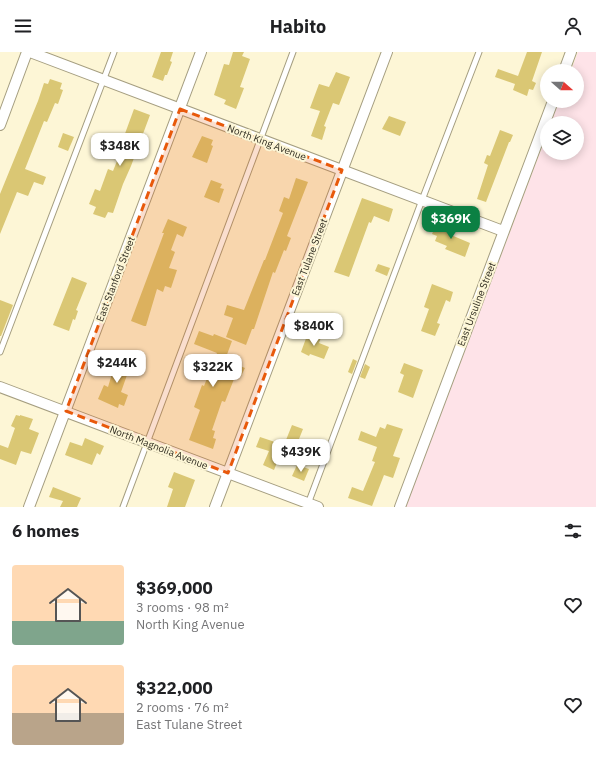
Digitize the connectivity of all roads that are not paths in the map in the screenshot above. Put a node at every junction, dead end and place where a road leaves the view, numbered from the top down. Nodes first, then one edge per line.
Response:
1 (29, 52) edge
2 (114, 52) edge
3 (201, 52) edge
4 (294, 52) edge
5 (387, 52) edge
6 (479, 52) edge
7 (571, 52) edge
8 (567, 64) edge
9 (103, 80) junction
10 (550, 108) edge
11 (180, 109) junction
12 (0, 125) edge
13 (260, 139) junction
14 (342, 170) junction
15 (422, 200) junction
16 (504, 231) junction
17 (0, 352) edge
18 (0, 386) edge
19 (66, 411) junction
20 (148, 442) junction
21 (228, 473) junction
22 (307, 505) edge
23 (29, 507) edge
24 (123, 507) edge
25 (215, 507) edge
26 (318, 507) edge
27 (400, 507) edge

1 - 9 street, North King Avenue
1 - 12 street
2 - 9 lane
3 - 11 street, East Stanford Street
4 - 13 lane
5 - 14 street, East Tulane Street
6 - 15 lane
7 - 8 street
9 - 11 street, North King Avenue
9 - 17 lane
10 - 16 street, East Ursuline Street
11 - 13 street, North King Avenue
11 - 19 street, East Stanford Street
13 - 14 street, North King Avenue
13 - 20 lane
14 - 15 street, North King Avenue
14 - 21 street, East Tulane Street
15 - 16 street, North King Avenue
15 - 22 lane
16 - 27 street, East Ursuline Street
18 - 19 street, North Magnolia Avenue
19 - 20 street, North Magnolia Avenue
19 - 23 street, East Stanford Street
20 - 21 street, North Magnolia Avenue
20 - 24 lane
21 - 22 street, North Magnolia Avenue
21 - 25 street, East Tulane Street
22 - 26 street, North Magnolia Avenue

